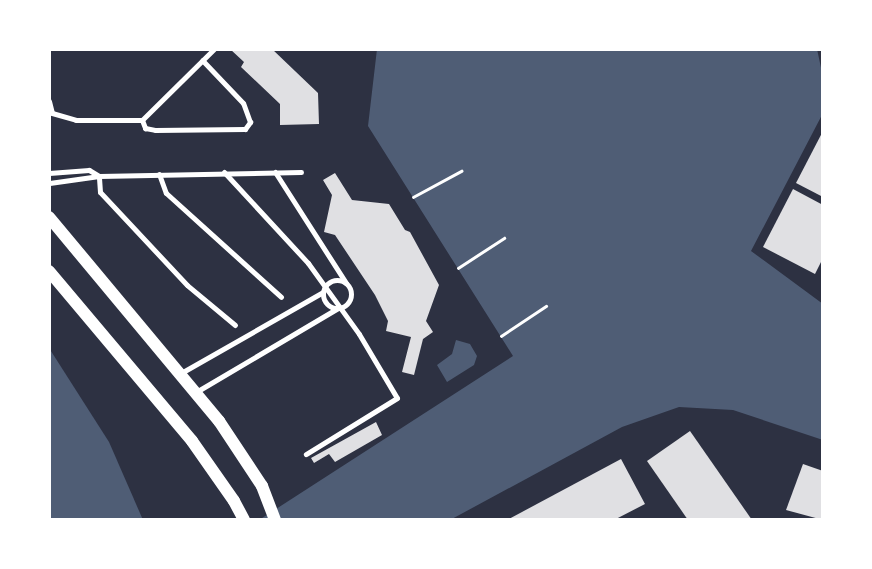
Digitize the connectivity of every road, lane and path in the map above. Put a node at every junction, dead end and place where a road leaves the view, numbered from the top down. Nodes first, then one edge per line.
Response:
1 (214, 49) edge
2 (202, 60) junction
3 (49, 101) edge
4 (142, 120) junction
5 (461, 171) dead end
6 (224, 172) junction
7 (275, 172) junction
8 (301, 172) dead end
9 (49, 173) edge
10 (159, 174) junction
11 (99, 176) junction
12 (49, 183) edge
13 (413, 197) dead end
14 (49, 217) edge
15 (504, 238) dead end
16 (458, 268) dead end
17 (49, 271) edge
18 (346, 284) junction
19 (323, 292) junction
20 (281, 297) dead end
21 (546, 306) dead end
22 (338, 308) junction
23 (235, 325) dead end
24 (501, 336) dead end
25 (181, 373) junction
26 (196, 392) junction
27 (306, 454) dead end
28 (244, 520) edge
29 (275, 520) edge

1 - 2 lane
2 - 4 lane
2 - 4 lane
3 - 4 lane
5 - 13 path
6 - 7 lane
6 - 10 lane
6 - 27 lane
7 - 8 lane
7 - 18 lane
9 - 11 lane
10 - 11 lane
10 - 20 lane
11 - 12 lane
11 - 23 lane
14 - 25 street
15 - 16 path
17 - 28 street
18 - 19 lane
18 - 22 lane
19 - 22 lane
19 - 25 lane
21 - 24 path
22 - 26 lane
25 - 26 street
26 - 29 street

